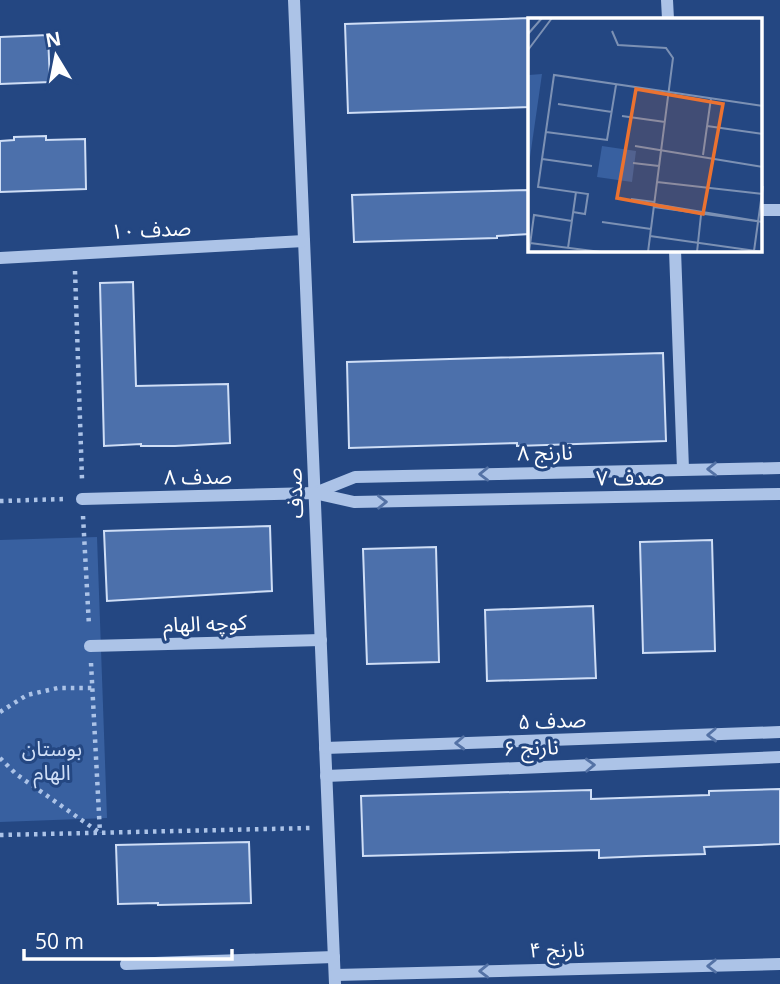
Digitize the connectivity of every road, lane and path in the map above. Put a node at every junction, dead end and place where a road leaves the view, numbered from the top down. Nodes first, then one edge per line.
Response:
1 (294, 0) edge
2 (667, 0) edge
3 (668, 18) edge
4 (762, 210) edge
5 (780, 210) edge
6 (304, 241) junction
7 (676, 252) edge
8 (75, 254) junction
9 (0, 258) edge
10 (780, 468) edge
11 (683, 470) junction
12 (314, 493) junction
13 (780, 494) edge
14 (82, 499) junction
15 (0, 501) edge
16 (321, 640) junction
17 (90, 646) junction
18 (92, 688) junction
19 (0, 712) edge
20 (780, 732) edge
21 (325, 748) junction
22 (780, 757) edge
23 (0, 758) edge
24 (326, 776) junction
25 (328, 828) junction
26 (100, 833) junction
27 (0, 835) edge
28 (334, 957) junction
29 (126, 964) dead end
30 (780, 964) edge
31 (335, 979) edge

1 - 6 street, صدف
2 - 3 street
4 - 5 street
6 - 8 street, صدف ۱۰
6 - 12 street, صدف
7 - 11 street
8 - 9 street, صدف ۱۰
8 - 14 path
10 -> 11 street, نارنج ۸
11 -> 12 street, نارنج ۸
12 -> 13 street, صدف ۷
12 - 14 street, صدف ۸
12 - 16 street, صدف
14 - 15 path
14 - 17 path
16 - 17 street, کوچه الهام
16 - 21 street, صدف
17 - 18 path
18 - 19 path
18 - 26 path
20 -> 21 street, صدف ۵
21 - 24 street, صدف
24 -> 22 street, نارنج ۶
23 - 26 path
24 - 25 street, صدف
25 - 26 path
25 - 28 street, صدف
26 - 27 path
28 - 29 street
28 - 31 street, صدف
30 -> 31 street, نارنج ۴

